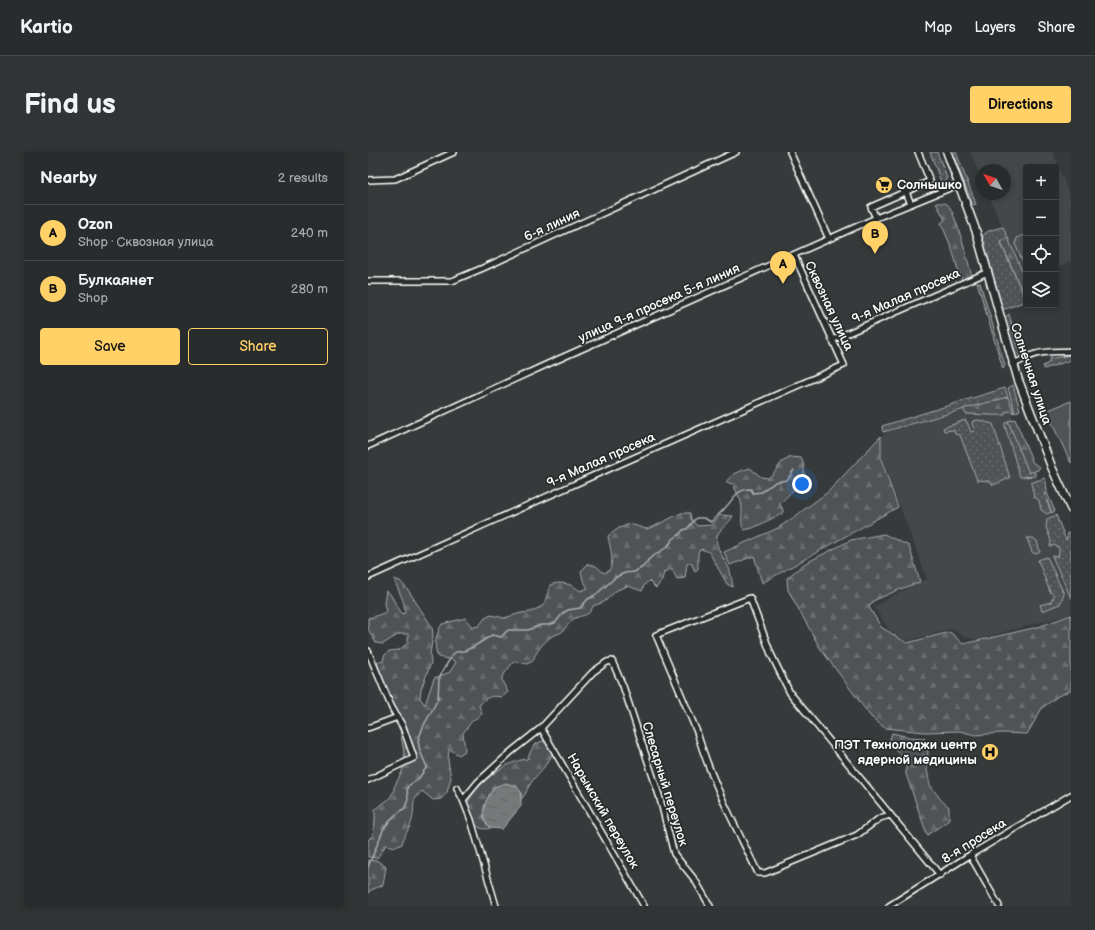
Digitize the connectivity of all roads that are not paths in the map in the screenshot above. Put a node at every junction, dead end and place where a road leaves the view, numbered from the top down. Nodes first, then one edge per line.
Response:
1 (454, 152) edge
2 (736, 152) edge
3 (790, 152) edge
4 (918, 152) edge
5 (947, 152) edge
6 (368, 180) edge
7 (960, 184) junction
8 (906, 192) junction
9 (911, 204) junction
10 (876, 218) junction
11 (829, 239) junction
12 (794, 255) junction
13 (988, 272) junction
14 (368, 281) edge
15 (832, 340) junction
16 (1071, 351) edge
17 (1012, 364) junction
18 (844, 365) joint
19 (368, 446) edge
20 (1071, 509) edge
21 (368, 577) edge
22 (368, 651) edge
23 (398, 717) junction
24 (368, 728) edge
25 (542, 728) junction
26 (368, 780) edge
27 (457, 788) dead end
28 (1071, 795) edge
29 (463, 800) junction
30 (890, 815) junction
31 (970, 855) junction
32 (940, 875) junction
33 (496, 906) edge
34 (644, 906) edge
35 (710, 906) edge
36 (889, 906) edge
37 (999, 906) edge

1 - 6 street
2 - 14 street, 6-я линия
3 - 11 street
4 - 8 street
5 - 7 main road, Солнечная улица
7 - 9 street, улица 9-я просека 5-я линия
7 - 13 main road, Солнечная улица
8 - 9 street
8 - 10 street
9 - 10 street, улица 9-я просека 5-я линия
10 - 11 street, улица 9-я просека 5-я линия
11 - 12 street, улица 9-я просека 5-я линия
12 - 15 street, Сквозная улица
12 - 19 street, улица 9-я просека 5-я линия
13 - 15 street, 9-я Малая просека
13 - 17 main road, Солнечная улица
15 - 18 street, Сквозная улица
16 - 17 street
17 - 20 main road, Солнечная улица
18 - 21 street, 9-я Малая просека
22 - 23 street
23 - 24 street
23 - 26 street
25 - 29 street
25 - 34 street, Нарымский переулок
25 - 35 street, Слесарный переулок
27 - 29 street
28 - 31 street, 8-я просека
29 - 33 street
30 - 30 street
30 - 32 street
31 - 32 street, 8-я просека
31 - 37 street
32 - 36 street, 8-я просека

